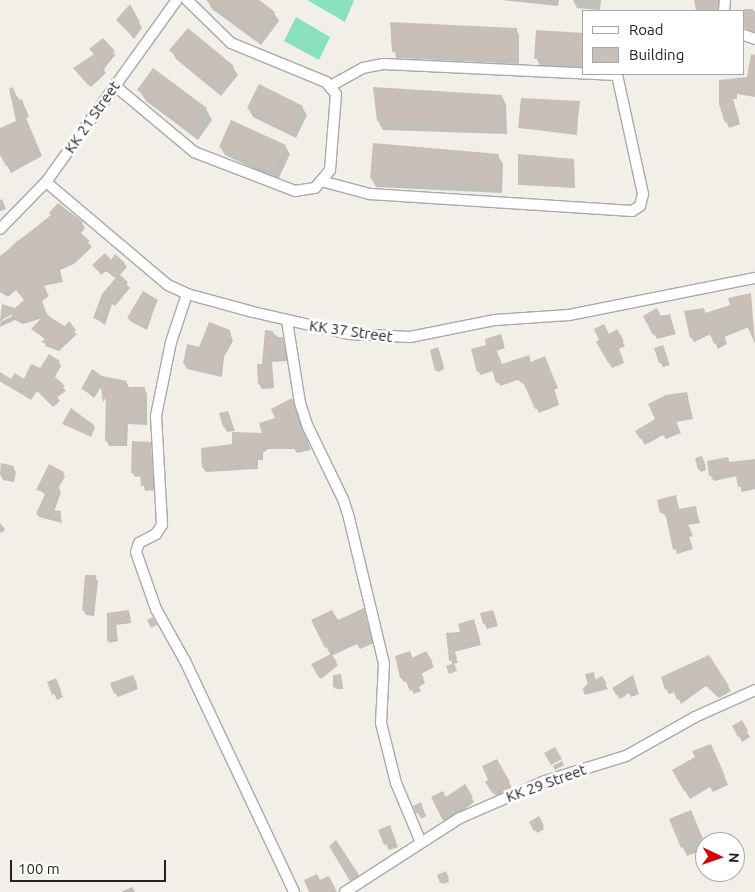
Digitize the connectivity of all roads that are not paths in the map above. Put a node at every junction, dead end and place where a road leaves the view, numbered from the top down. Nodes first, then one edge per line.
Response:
1 (177, 0) edge
2 (187, 0) edge
3 (582, 73) edge
4 (617, 75) edge
5 (114, 84) junction
6 (330, 86) junction
7 (321, 181) junction
8 (46, 182) junction
9 (0, 229) edge
10 (755, 278) edge
11 (188, 294) junction
12 (287, 321) junction
13 (755, 690) edge
14 (420, 840) junction
15 (294, 892) edge
16 (345, 892) edge

1 - 5 street, KK 21 Street
2 - 6 street
3 - 6 street
4 - 7 street
5 - 7 street
5 - 8 street, KK 21 Street
6 - 7 street
8 - 9 street, KK 21 Street
8 - 11 street, KK 37 Street
10 - 12 street, KK 37 Street
11 - 12 street, KK 37 Street
11 - 15 street
12 - 14 street
13 - 14 street, KK 29 Street
14 - 16 street, KK 29 Street

